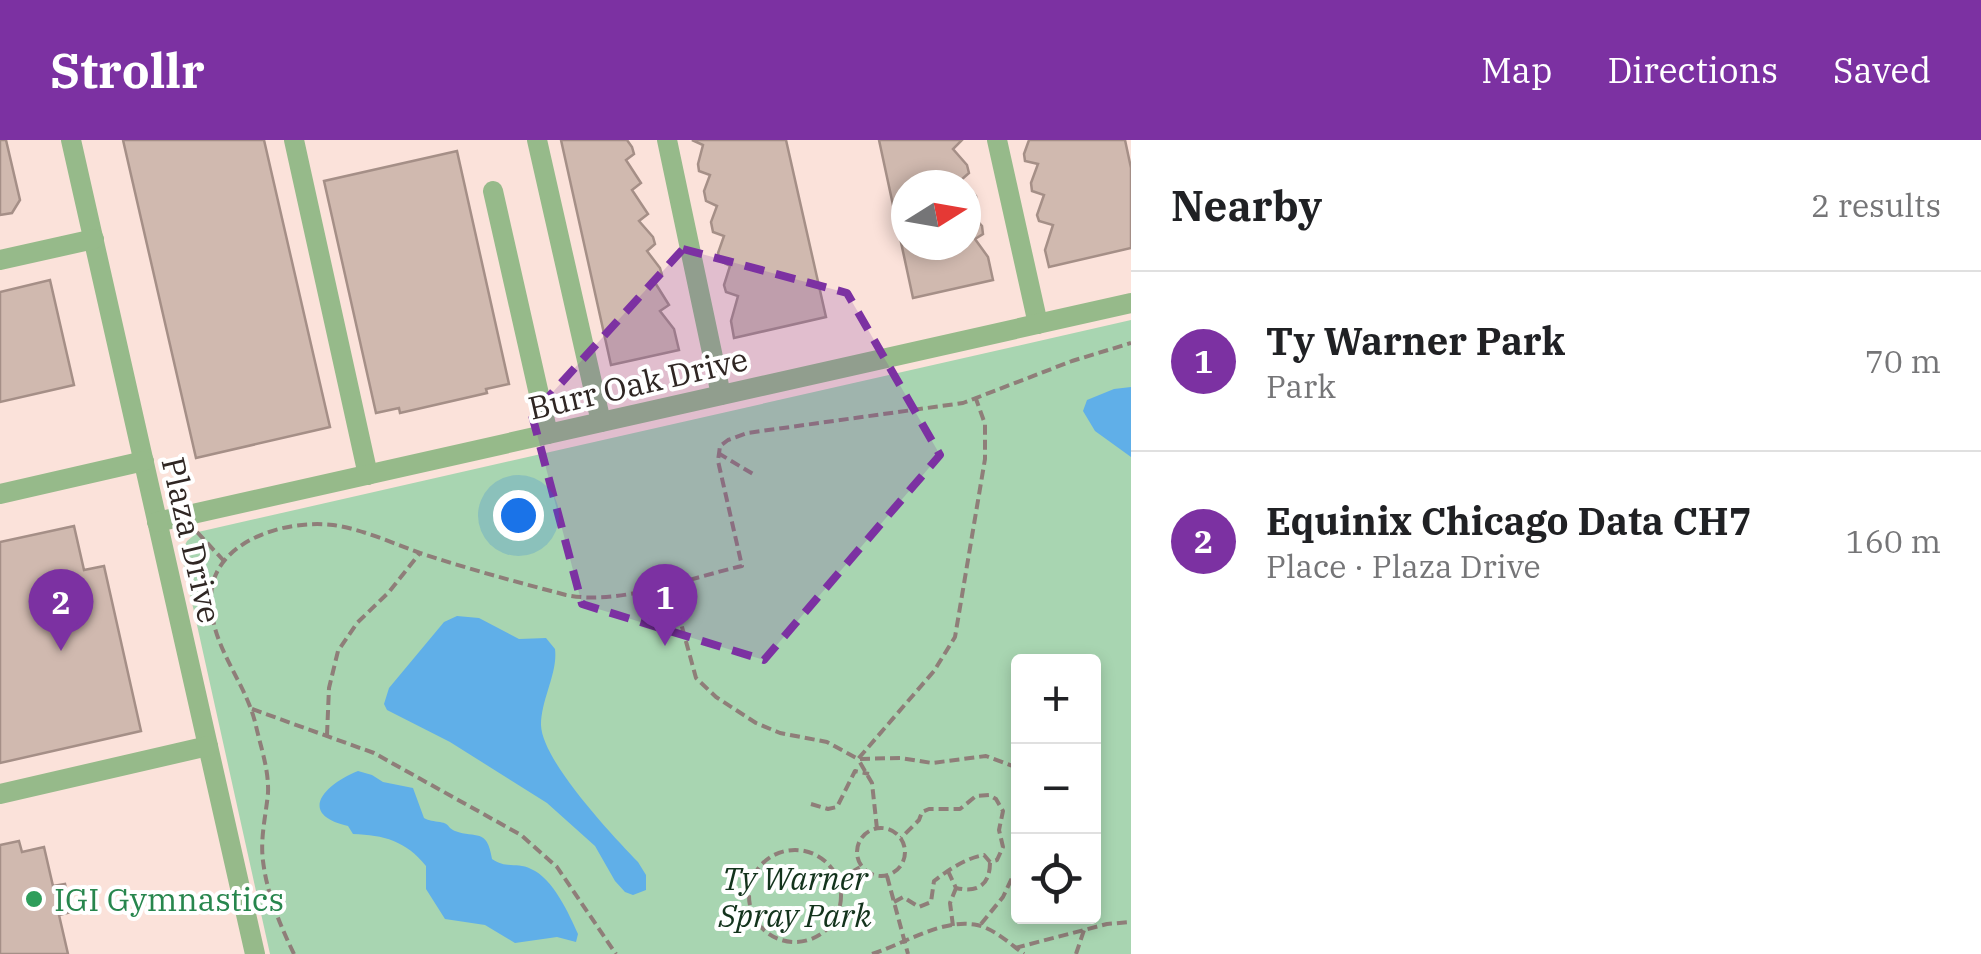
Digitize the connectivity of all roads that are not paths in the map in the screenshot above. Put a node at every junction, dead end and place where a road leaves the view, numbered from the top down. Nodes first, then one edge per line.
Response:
1 (72, 140) edge
2 (294, 140) edge
3 (537, 140) edge
4 (667, 140) edge
5 (997, 140) edge
6 (493, 191) dead end
7 (94, 239) junction
8 (0, 260) edge
9 (1131, 303) edge
10 (1038, 324) junction
11 (722, 395) junction
12 (601, 422) junction
13 (548, 434) junction
14 (144, 460) junction
15 (368, 475) junction
16 (0, 494) edge
17 (158, 522) junction
18 (208, 746) junction
19 (0, 794) edge
20 (255, 954) edge

1 - 7 street, Plaza Drive
2 - 15 street
3 - 12 street
4 - 11 street
5 - 10 street
6 - 13 street
7 - 8 street
7 - 14 street, Plaza Drive
9 - 10 street, Burr Oak Drive
10 - 11 street, Burr Oak Drive
11 - 12 street, Burr Oak Drive
12 - 13 street, Burr Oak Drive
13 - 15 street, Burr Oak Drive
14 - 16 street
14 - 17 street, Plaza Drive
15 - 17 street, Burr Oak Drive
17 - 18 street, Plaza Drive
18 - 19 street
18 - 20 street, Plaza Drive

